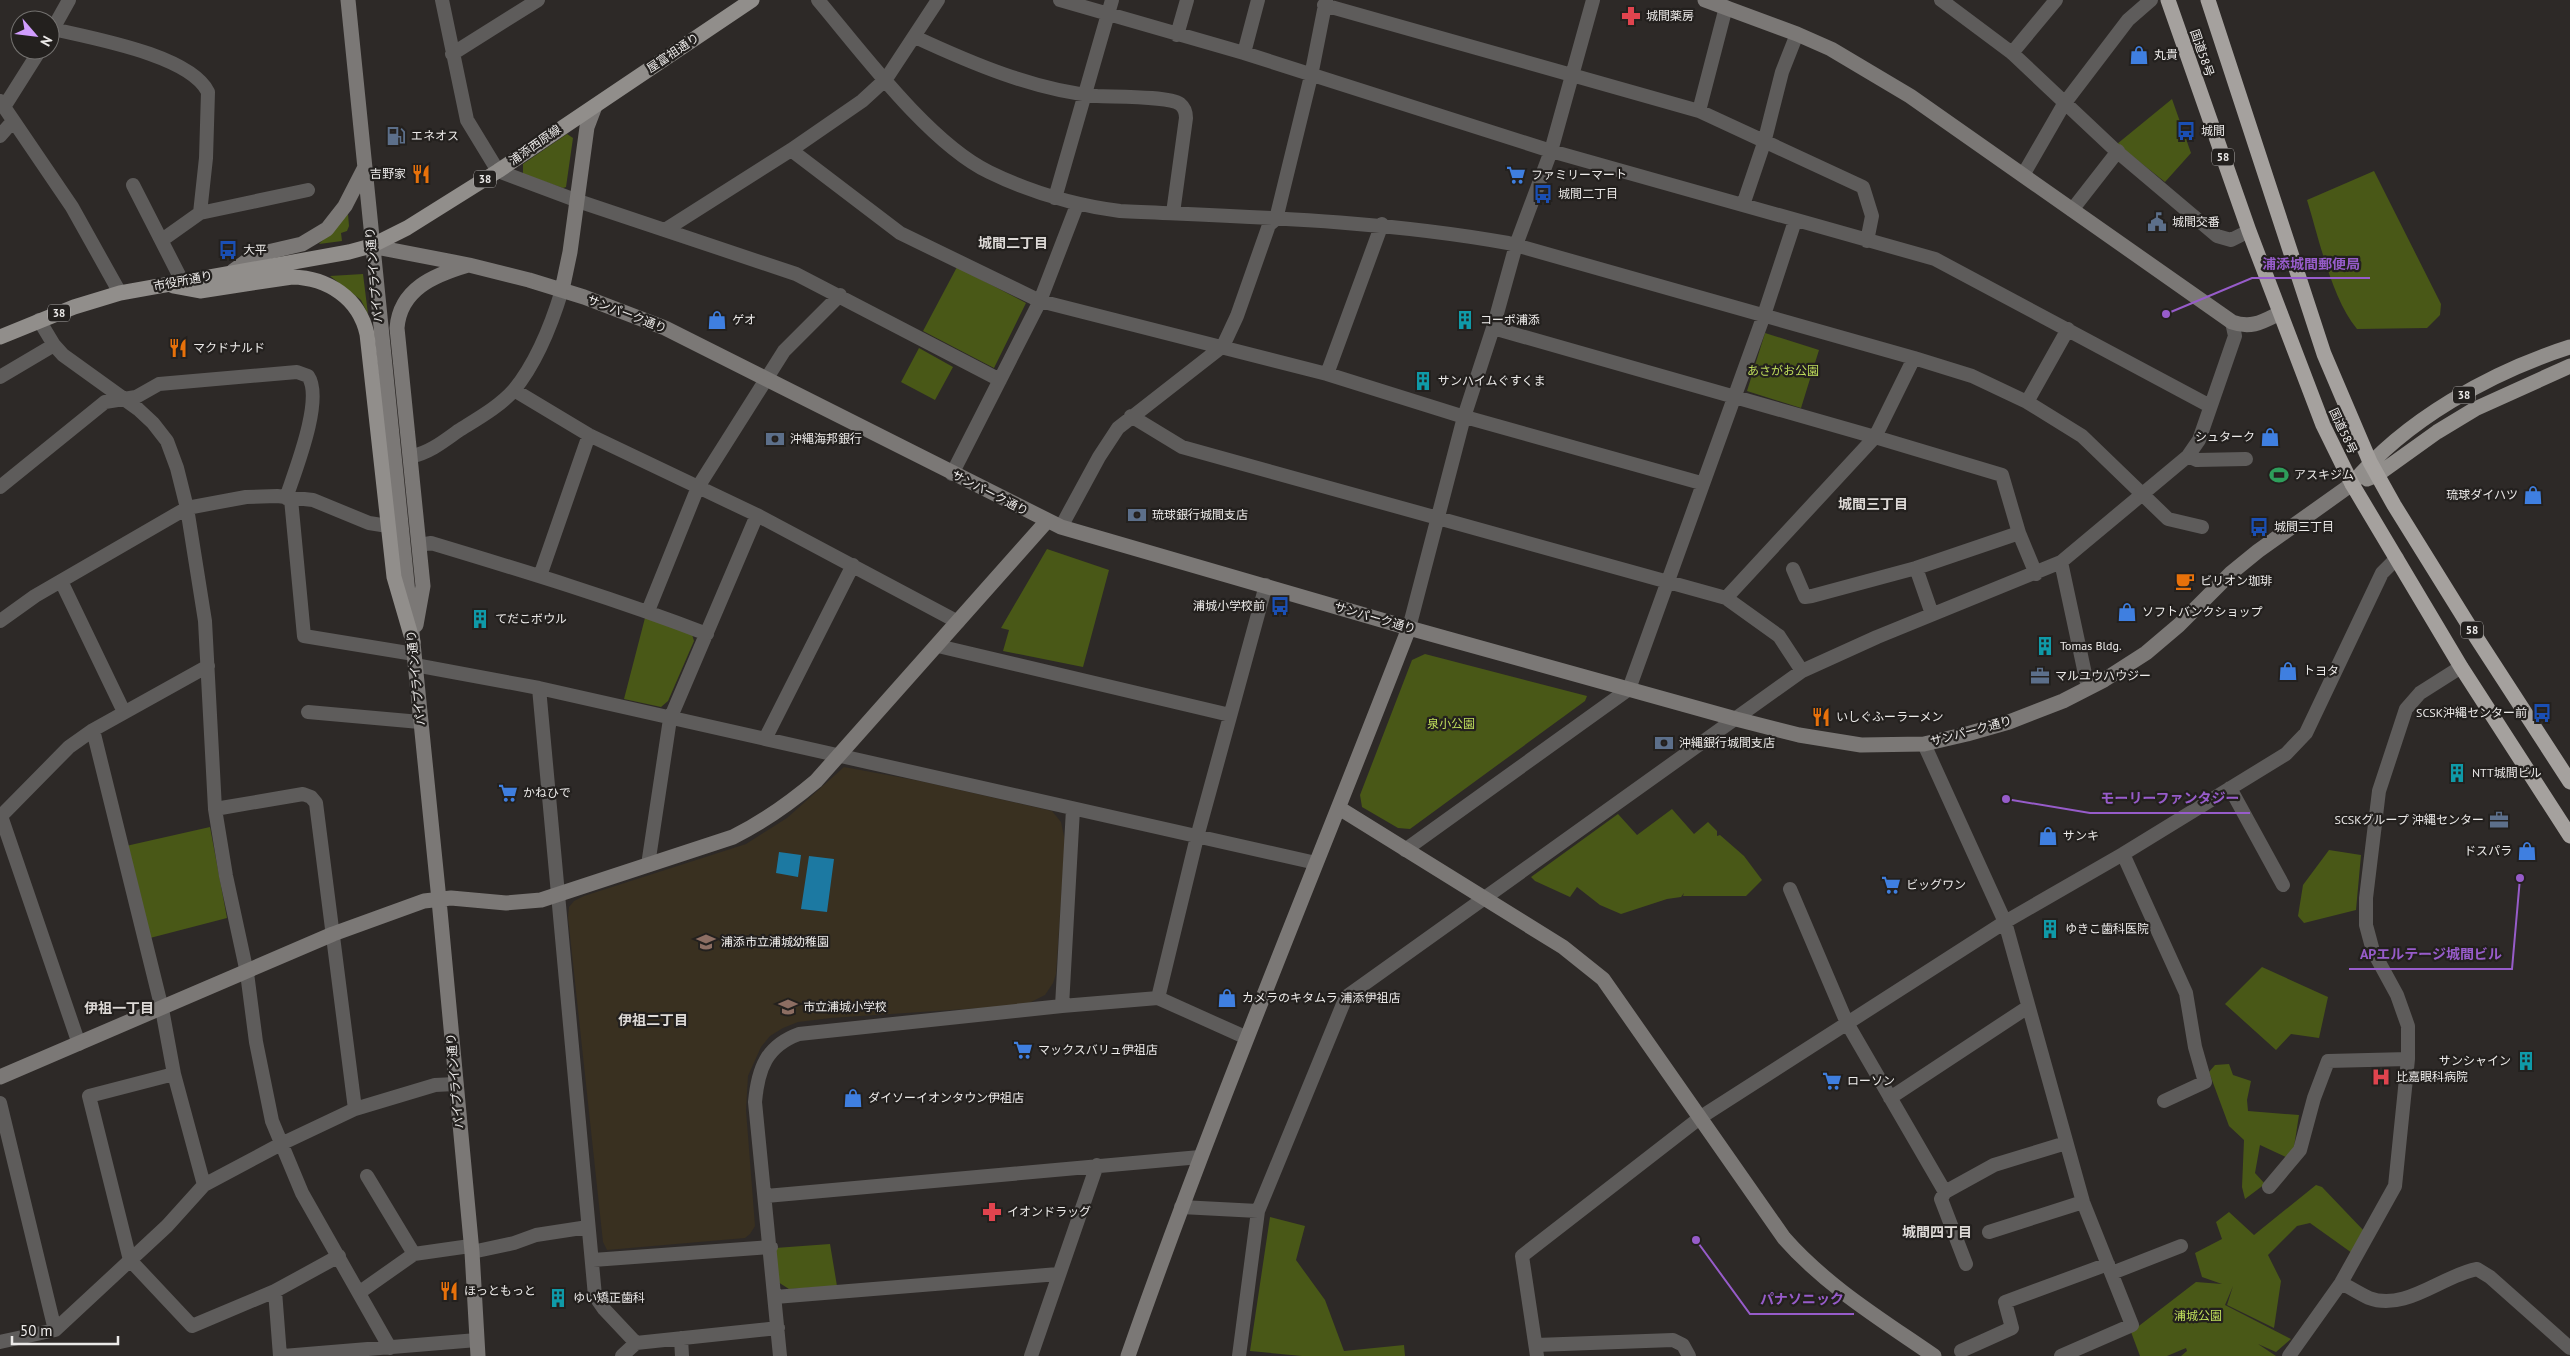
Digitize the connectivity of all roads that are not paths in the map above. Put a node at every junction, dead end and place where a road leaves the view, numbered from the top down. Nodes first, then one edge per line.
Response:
1 (69, 0) edge
2 (348, 0) edge
3 (442, 0) edge
4 (538, 0) edge
5 (752, 0) edge
6 (818, 0) edge
7 (938, 0) edge
8 (1060, 0) edge
9 (1187, 0) edge
10 (1258, 0) edge
11 (1594, 0) edge
12 (1705, 0) edge
13 (1941, 0) edge
14 (2056, 0) edge
15 (2151, 0) edge
16 (2168, 0) edge
17 (2208, 0) edge
18 (1325, 2) edge
19 (1960, 6) edge
20 (1110, 7) edge
21 (1726, 7) junction
22 (60, 16) edge
23 (60, 33) edge
24 (1797, 34) junction
25 (1177, 35) junction
26 (915, 37) junction
27 (1244, 53) junction
28 (2012, 53) junction
29 (452, 54) junction
30 (33, 60) edge
31 (1311, 76) junction
32 (1573, 76) junction
33 (886, 79) junction
34 (1086, 95) junction
35 (2, 104) edge
36 (2064, 104) junction
37 (595, 106) junction
38 (1699, 110) junction
39 (13, 120) junction
40 (0, 136) edge
41 (1764, 142) junction
42 (791, 150) junction
43 (1551, 151) junction
44 (2118, 151) junction
45 (364, 168) junction
46 (498, 170) junction
47 (2023, 175) junction
48 (133, 185) dead end
49 (308, 190) dead end
50 (1055, 198) junction
51 (578, 201) junction
52 (1077, 205) junction
53 (1743, 205) junction
54 (2072, 210) junction
55 (200, 213) junction
56 (1173, 213) junction
57 (1276, 219) junction
58 (1795, 221) junction
59 (1382, 224) junction
60 (665, 230) junction
61 (2249, 231) junction
62 (162, 240) junction
63 (1867, 241) junction
64 (1516, 245) junction
65 (372, 246) junction
66 (469, 264) junction
67 (233, 271) junction
68 (182, 281) junction
69 (165, 285) junction
70 (562, 290) junction
71 (120, 293) junction
72 (840, 295) junction
73 (1040, 301) junction
74 (2280, 313) junction
75 (1764, 315) junction
76 (39, 320) junction
77 (2232, 322) junction
78 (1493, 328) junction
79 (2068, 329) junction
80 (0, 337) edge
81 (54, 345) junction
82 (1223, 346) junction
83 (2570, 347) edge
84 (1914, 358) junction
85 (2570, 366) edge
86 (1326, 374) junction
87 (0, 377) edge
88 (766, 377) junction
89 (1000, 380) junction
90 (514, 390) junction
91 (1732, 397) junction
92 (124, 399) junction
93 (2027, 402) junction
94 (2210, 406) junction
95 (1131, 416) junction
96 (1464, 417) junction
97 (589, 435) junction
98 (1875, 436) junction
99 (412, 456) junction
100 (2188, 456) junction
101 (2246, 459) dead end
102 (2370, 462) junction
103 (952, 474) junction
104 (2377, 475) junction
105 (1701, 484) junction
106 (2352, 484) junction
107 (0, 487) edge
108 (698, 487) junction
109 (2142, 492) junction
110 (288, 498) junction
111 (188, 508) junction
112 (757, 515) junction
113 (1436, 516) junction
114 (1047, 521) junction
115 (388, 526) junction
116 (1061, 527) junction
117 (2202, 527) dead end
118 (2019, 533) junction
119 (420, 544) junction
120 (2397, 558) junction
121 (2061, 562) junction
122 (853, 566) junction
123 (1916, 568) junction
124 (1793, 570) dead end
125 (2036, 574) junction
126 (540, 576) junction
127 (61, 581) junction
128 (1668, 581) junction
129 (1266, 586) junction
130 (1726, 598) junction
131 (648, 611) junction
132 (1932, 614) junction
133 (0, 621) edge
134 (958, 622) junction
135 (1409, 628) junction
136 (707, 634) junction
137 (938, 646) junction
138 (414, 654) junction
139 (208, 666) junction
140 (2461, 667) junction
141 (1802, 671) junction
142 (539, 688) junction
143 (2088, 688) junction
144 (1629, 689) junction
145 (124, 712) junction
146 (308, 712) dead end
147 (1230, 715) junction
148 (670, 719) junction
149 (1736, 719) junction
150 (420, 722) junction
151 (93, 730) junction
152 (765, 739) junction
153 (1924, 744) junction
154 (839, 756) junction
155 (2570, 782) edge
156 (2230, 788) junction
157 (1339, 808) junction
158 (215, 809) junction
159 (1072, 809) junction
160 (3, 810) edge
161 (2570, 836) edge
162 (1197, 837) junction
163 (1405, 850) junction
164 (2123, 854) junction
165 (1316, 863) junction
166 (648, 865) junction
167 (2283, 885) dead end
168 (1790, 889) dead end
169 (558, 894) junction
170 (1486, 899) junction
171 (439, 900) junction
172 (2005, 922) junction
173 (333, 934) junction
174 (247, 972) junction
175 (1158, 998) junction
176 (1062, 1006) junction
177 (2028, 1007) junction
178 (162, 1009) junction
179 (1847, 1022) junction
180 (1245, 1037) junction
181 (78, 1044) junction
182 (2408, 1059) junction
183 (174, 1074) junction
184 (0, 1077) edge
185 (455, 1084) junction
186 (1890, 1098) junction
187 (2164, 1101) dead end
188 (0, 1104) edge
189 (355, 1109) junction
190 (1701, 1117) junction
191 (2066, 1143) junction
192 (281, 1144) junction
193 (1200, 1158) junction
194 (1097, 1165) junction
195 (367, 1176) dead end
196 (204, 1185) junction
197 (2268, 1187) dead end
198 (1945, 1192) junction
199 (766, 1196) junction
200 (2083, 1202) junction
201 (1181, 1207) junction
202 (1258, 1211) junction
203 (588, 1227) junction
204 (1989, 1232) dead end
205 (2181, 1246) dead end
206 (771, 1247) junction
207 (471, 1249) junction
208 (414, 1254) junction
209 (339, 1256) junction
210 (130, 1260) junction
211 (593, 1260) junction
212 (1966, 1264) dead end
213 (2110, 1269) junction
214 (1058, 1274) junction
215 (2341, 1283) junction
216 (275, 1291) junction
217 (360, 1292) junction
218 (775, 1297) junction
219 (778, 1328) junction
220 (55, 1330) junction
221 (681, 1338) junction
222 (477, 1340) junction
223 (0, 1342) edge
224 (636, 1343) junction
225 (390, 1348) junction
226 (2570, 1348) edge
227 (1536, 1350) edge
228 (1961, 1351) dead end
229 (282, 1356) edge
230 (478, 1356) edge
231 (622, 1356) edge
232 (682, 1356) edge
233 (780, 1356) edge
234 (1031, 1356) edge
235 (1128, 1356) edge
236 (1239, 1356) edge
237 (1689, 1356) edge
238 (1934, 1356) edge
239 (2061, 1356) edge
240 (2289, 1356) edge

1 - 22 street
2 - 45 street, パイプライン通り
3 - 29 street
4 - 29 street
5 - 37 main road, 屋富祖通り / 38
6 - 33 street
7 - 26 street
8 - 20 street
9 - 25 street
10 - 27 street
11 - 32 street
12 - 21 street
13 - 19 street
14 - 28 street
15 - 36 street
16 - 61 highway, 国道58号 / 58
17 - 102 highway, 国道58号 / 58
18 - 31 street
18 - 32 street
19 - 28 street
20 - 25 street
20 - 34 street
21 - 24 street
21 - 38 street
23 - 55 street
24 - 41 street
24 - 47 street
25 - 27 street
26 - 33 street
26 - 34 street
27 - 31 street
28 - 36 street
29 - 46 street
30 - 35 street
31 - 43 street
31 - 57 street
32 - 38 street
32 - 43 street
33 - 42 street
33 - 50 street
34 - 50 street
34 - 56 street
35 - 39 street
36 - 44 street
36 - 47 street
37 - 46 main road, 浦添西原線 / 38
37 - 51 street
38 - 41 street
39 - 40 street
39 - 71 street
41 - 53 street
41 - 63 street
42 - 60 street
42 - 73 street
43 - 53 street
43 - 64 street
44 - 54 street
44 - 61 street
45 - 65 street, パイプライン通り
45 - 67 street
46 - 51 street
46 - 65 main road, 浦添西原線 / 38
47 - 54 street
48 - 62 street
49 - 55 street
50 - 52 street
51 - 60 street
51 - 70 street
52 - 56 street
52 - 73 street
53 - 58 street
54 - 77 street
55 - 62 street
56 - 57 street
57 - 59 street
57 - 82 street
58 - 63 street
58 - 75 street
59 - 64 street
59 - 86 street
60 - 72 street
61 - 74 highway, 国道58号 / 58
62 - 68 street
63 - 79 street
64 - 75 street
64 - 78 street
65 - 66 street, サンパーク通り
65 - 67 main road, 市役所通り / 38
65 - 138 street, パイプライン通り
66 - 70 street, サンパーク通り
66 - 99 street
67 - 68 main road, 市役所通り / 38
68 - 69 main road, 市役所通り / 38
69 - 71 main road, 市役所通り / 38
69 - 115 main road
70 - 88 street, サンパーク通り
70 - 90 street
71 - 76 main road, 市役所通り / 38
72 - 88 street
72 - 89 street
73 - 82 street
73 - 89 street
74 - 77 street
74 - 106 highway, 国道58号 / 58
75 - 84 street
75 - 91 street
76 - 80 main road, 市役所通り / 38
76 - 81 street
77 - 94 street
78 - 91 street
78 - 96 street
79 - 93 street
79 - 94 street
81 - 87 street
81 - 92 street
82 - 86 street
82 - 95 street
83 - 102 main road, 38
84 - 93 street
84 - 98 street
85 - 104 main road, 38
86 - 96 street
88 - 103 street, サンパーク通り
88 - 108 street
89 - 103 street
90 - 97 street
90 - 99 street
91 - 98 street
91 - 105 street
92 - 107 street
92 - 110 street
92 - 111 street
93 - 109 street
94 - 100 street
95 - 113 street
95 - 116 street
96 - 105 street
96 - 113 street
97 - 108 street
97 - 126 street
98 - 118 street
98 - 130 street
99 - 119 street
100 - 101 street
100 - 109 street
102 - 104 highway, 国道58号 / 58
102 - 106 main road, 38
103 - 114 street, サンパーク通り
104 - 106 main road, 38
104 - 155 highway, 国道58号 / 58
105 - 128 street
106 - 120 highway, 国道58号 / 58
106 - 143 street, サンパーク通り
108 - 112 street
108 - 131 street
109 - 117 street
109 - 121 street
110 - 111 street
110 - 115 street
110 - 138 street
111 - 127 street
111 - 139 street
112 - 122 street
112 - 136 street
113 - 128 street
113 - 135 street
114 - 116 street, サンパーク通り
114 - 134 street
115 - 138 main road
116 - 129 street, サンパーク通り
118 - 123 street
118 - 125 street
119 - 126 street
119 - 138 street
120 - 140 highway, 国道58号 / 58
120 - 156 street
121 - 125 street
121 - 143 street
122 - 134 street
122 - 152 street
123 - 124 street
123 - 132 street
125 - 132 street
126 - 131 street
127 - 133 street
127 - 145 street
128 - 130 street
128 - 144 street
129 - 135 street, サンパーク通り
129 - 147 street
130 - 141 street
131 - 136 street
132 - 141 street
134 - 137 street
135 - 144 street, サンパーク通り
135 - 157 street
136 - 148 street
137 - 147 street
137 - 154 street
138 - 142 street
138 - 150 street, パイプライン通り
139 - 145 street
139 - 158 street
140 - 161 highway, 国道58号 / 58
140 - 182 street
141 - 149 street
142 - 148 street
142 - 169 street
143 - 153 street, サンパーク通り
144 - 149 street, サンパーク通り
144 - 163 street
145 - 151 street
146 - 150 street
147 - 162 street
148 - 152 street
148 - 166 street
149 - 153 street, サンパーク通り
149 - 170 street
150 - 171 street, パイプライン通り
151 - 160 street
151 - 178 street
152 - 154 street
153 - 172 street
154 - 159 street
154 - 166 street
156 - 164 street
156 - 167 street
157 - 163 street
157 - 165 street
158 - 173 street
158 - 174 street
159 - 162 street
159 - 176 street
160 - 181 street
162 - 165 street
162 - 175 street
163 - 170 street
164 - 172 street
164 - 187 street
165 - 180 street
166 - 169 street
168 - 179 street
169 - 171 street
169 - 203 street
170 - 190 street
170 - 202 street
171 - 173 street
171 - 185 street, パイプライン通り
172 - 177 street
172 - 179 street
173 - 174 street
173 - 189 street
174 - 178 street
174 - 192 street
175 - 176 street
175 - 180 street
176 - 199 street
177 - 186 street
177 - 191 street
178 - 181 street
178 - 183 street
179 - 186 street
179 - 190 street
180 - 193 street
181 - 184 street
182 - 197 street
182 - 215 street
183 - 196 street
183 - 210 street
185 - 189 street
185 - 207 street, パイプライン通り
186 - 198 street
188 - 220 street
189 - 192 street
190 - 227 street
190 - 238 street
191 - 198 street
191 - 200 street
192 - 196 street
192 - 209 street
193 - 194 street
193 - 201 street
194 - 199 street
194 - 214 street
195 - 208 street
196 - 210 street
198 - 212 street
199 - 206 street
200 - 204 street
200 - 213 street
201 - 202 street
201 - 235 street
202 - 236 street
203 - 207 street
203 - 211 street
205 - 213 street
206 - 211 street
206 - 218 street
207 - 208 street
207 - 222 street, パイプライン通り
208 - 217 street
209 - 216 street
209 - 217 street
210 - 216 street
210 - 220 street
211 - 224 street
213 - 228 street
213 - 239 street
214 - 218 street
214 - 234 street
215 - 226 street
215 - 240 street
216 - 229 street
217 - 225 street
218 - 219 street
219 - 221 street
219 - 233 street
220 - 223 street
221 - 224 street
221 - 232 street
222 - 225 street
222 - 230 street, パイプライン通り
224 - 231 street
225 - 229 street
227 - 237 street

